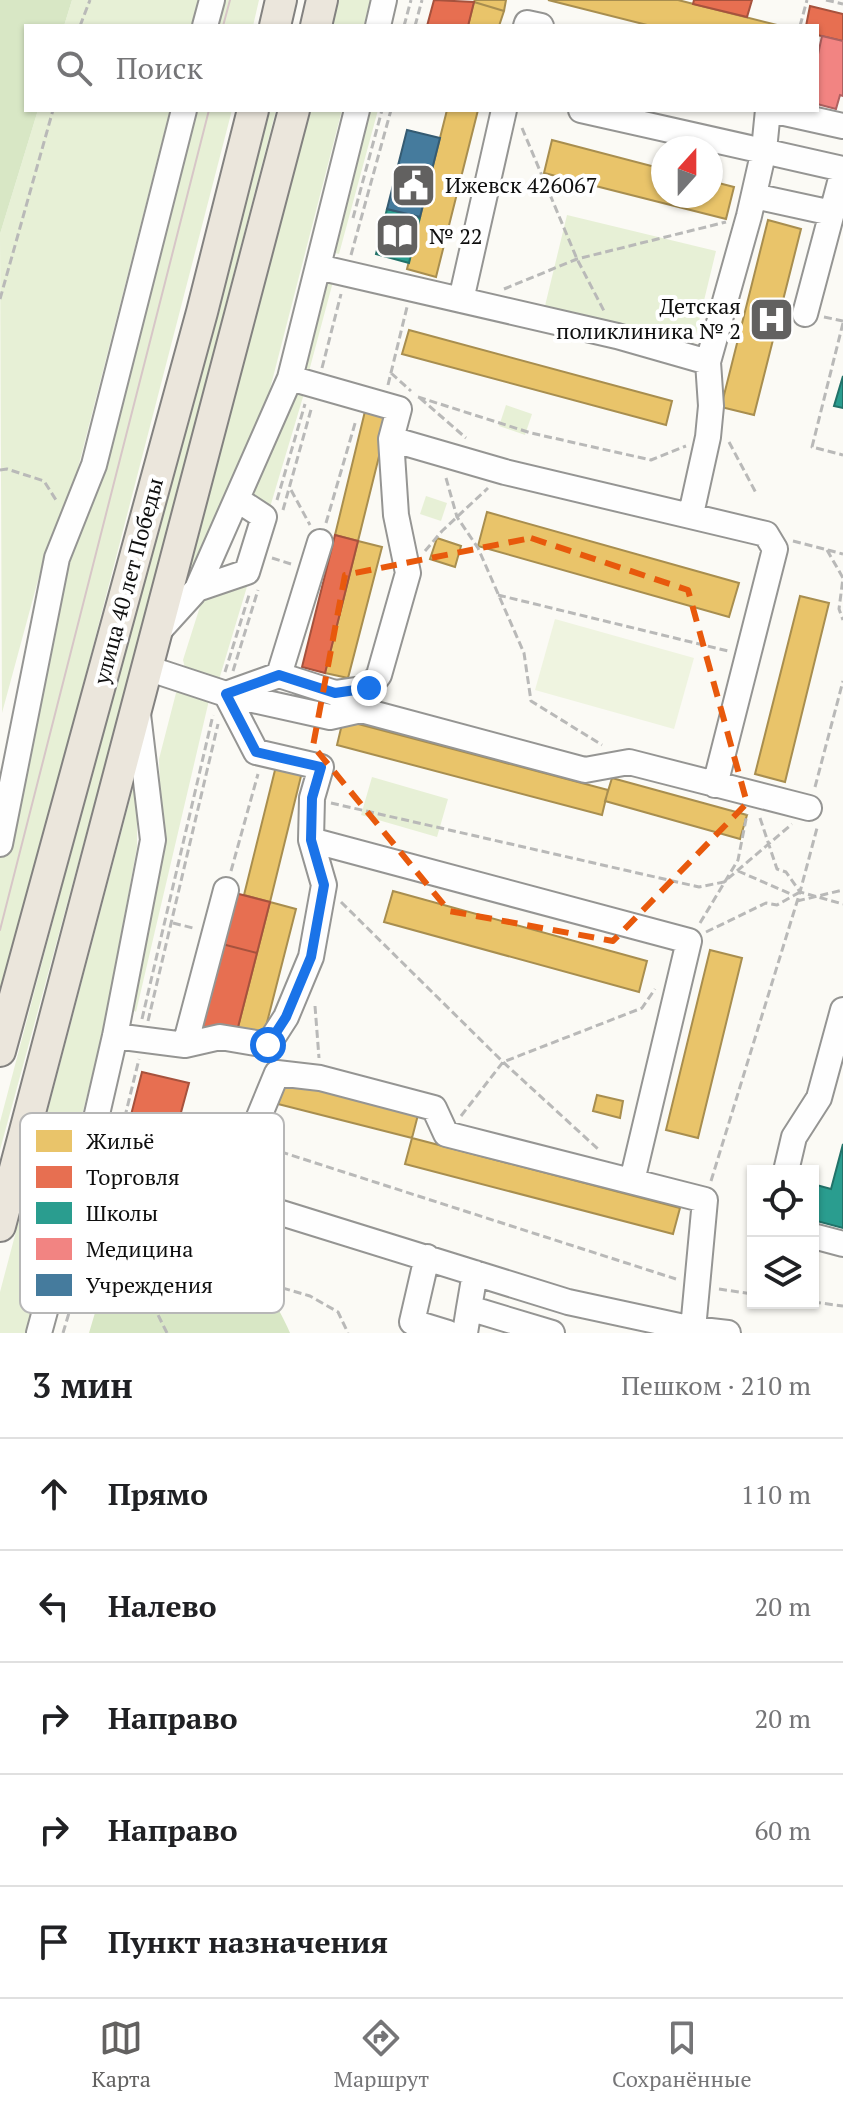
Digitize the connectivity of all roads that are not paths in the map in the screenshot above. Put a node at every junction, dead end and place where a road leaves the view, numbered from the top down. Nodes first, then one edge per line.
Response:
1 (212, 0) edge
2 (281, 0) edge
3 (322, 0) edge
4 (384, 0) edge
5 (206, 24) edge
6 (275, 24) edge
7 (316, 24) edge
8 (378, 24) edge
9 (183, 112) edge
10 (252, 112) edge
11 (293, 112) edge
12 (357, 112) edge
13 (590, 112) edge
14 (769, 112) edge
15 (778, 112) edge
16 (512, 117) edge
17 (843, 126) edge
18 (764, 150) junction
19 (843, 170) edge
20 (752, 206) junction
21 (832, 213) junction
22 (318, 267) junction
23 (466, 301) junction
24 (805, 314) dead end
25 (708, 362) junction
26 (290, 378) junction
27 (391, 439) junction
28 (238, 500) junction
29 (691, 514) junction
30 (322, 536) road end
31 (197, 589) junction
32 (158, 632) junction
33 (147, 668) junction
34 (279, 675) junction
35 (226, 694) junction
36 (137, 707) junction
37 (715, 785) junction
38 (809, 808) road end
39 (311, 840) junction
40 (0, 844) edge
41 (227, 885) road end
42 (843, 1010) edge
43 (115, 1036) junction
44 (185, 1045) junction
45 (0, 1051) edge
46 (30, 1113) edge
47 (97, 1113) edge
48 (261, 1113) edge
49 (20, 1150) edge
50 (787, 1165) edge
51 (632, 1181) junction
52 (284, 1212) edge
53 (0, 1226) edge
54 (817, 1237) edge
55 (843, 1244) edge
56 (427, 1257) junction
57 (475, 1273) junction
58 (469, 1308) junction
59 (44, 1313) edge
60 (693, 1329) junction
61 (39, 1333) edge
62 (448, 1333) edge
63 (465, 1333) edge
64 (552, 1333) edge
65 (728, 1333) edge

1 - 5 street
2 - 6 main road
3 - 7 main road
4 - 8 street
9 - 40 street
10 - 45 main road, улица 40 лет Победы
11 - 32 main road, улица 40 лет Победы
12 - 22 street, улица 40 лет Победы
13 - 18 street
14 - 18 street
15 - 17 street
16 - 23 street
18 - 19 street
18 - 20 street
19 - 21 street
20 - 21 street
20 - 25 street
21 - 24 street
22 - 23 street
22 - 26 street, улица 40 лет Победы
23 - 25 street
25 - 29 street
26 - 27 street
26 - 28 street, улица 40 лет Победы
27 - 29 street
27 - 34 street
28 - 31 street, улица 40 лет Победы
28 - 31 street
29 - 37 street
30 - 34 street
31 - 32 street, улица 40 лет Победы
32 - 33 main road, улица 40 лет Победы
33 - 35 street
33 - 36 main road, улица 40 лет Победы
34 - 35 street
35 - 37 street
35 - 39 street
36 - 43 street, улица 40 лет Победы
36 - 46 main road, улица 40 лет Победы
37 - 38 street
39 - 44 street
39 - 51 street
41 - 44 street
42 - 50 street
43 - 44 street
43 - 47 street, улица 40 лет Победы
48 - 51 street
49 - 53 main road, улица 40 лет Победы
51 - 60 street
52 - 56 street
54 - 55 street
56 - 57 street
56 - 62 street
57 - 58 street
57 - 60 street
58 - 63 street
58 - 64 street
59 - 61 street, улица 40 лет Победы
60 - 65 street

